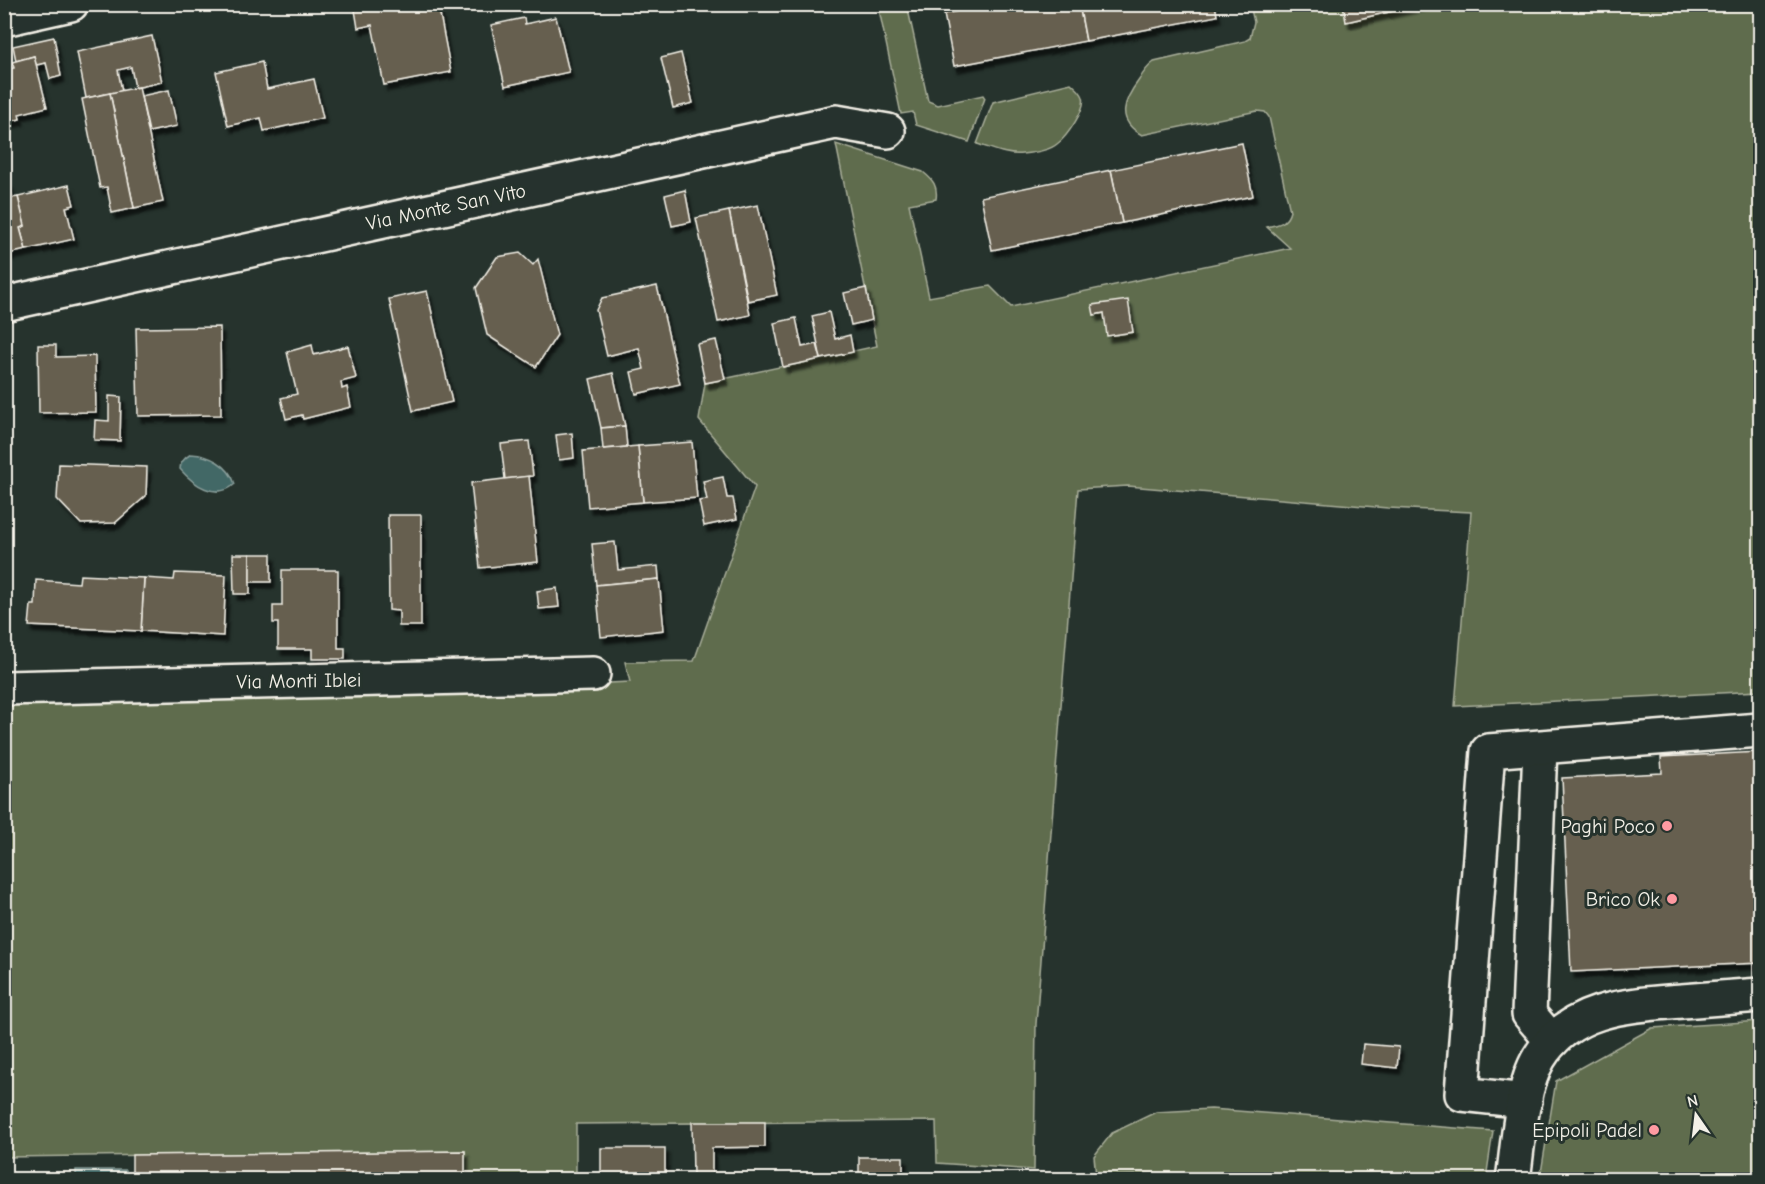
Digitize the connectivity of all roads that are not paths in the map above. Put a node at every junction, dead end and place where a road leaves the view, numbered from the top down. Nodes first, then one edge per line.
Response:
1 (71, 4) edge
2 (4, 19) edge
3 (888, 131) dead end
4 (4, 304) edge
5 (594, 674) dead end
6 (4, 688) edge
7 (1761, 730) edge
8 (1540, 748) junction
9 (1761, 995) edge
10 (1552, 1041) junction
11 (1525, 1101) junction
12 (1513, 1179) edge

1 - 2 street
3 - 4 street, Via Monte San Vito
5 - 6 street, Via Monti Iblei
7 - 8 street
8 - 10 street
8 - 11 street
9 - 10 street
10 - 11 street
11 - 12 street

